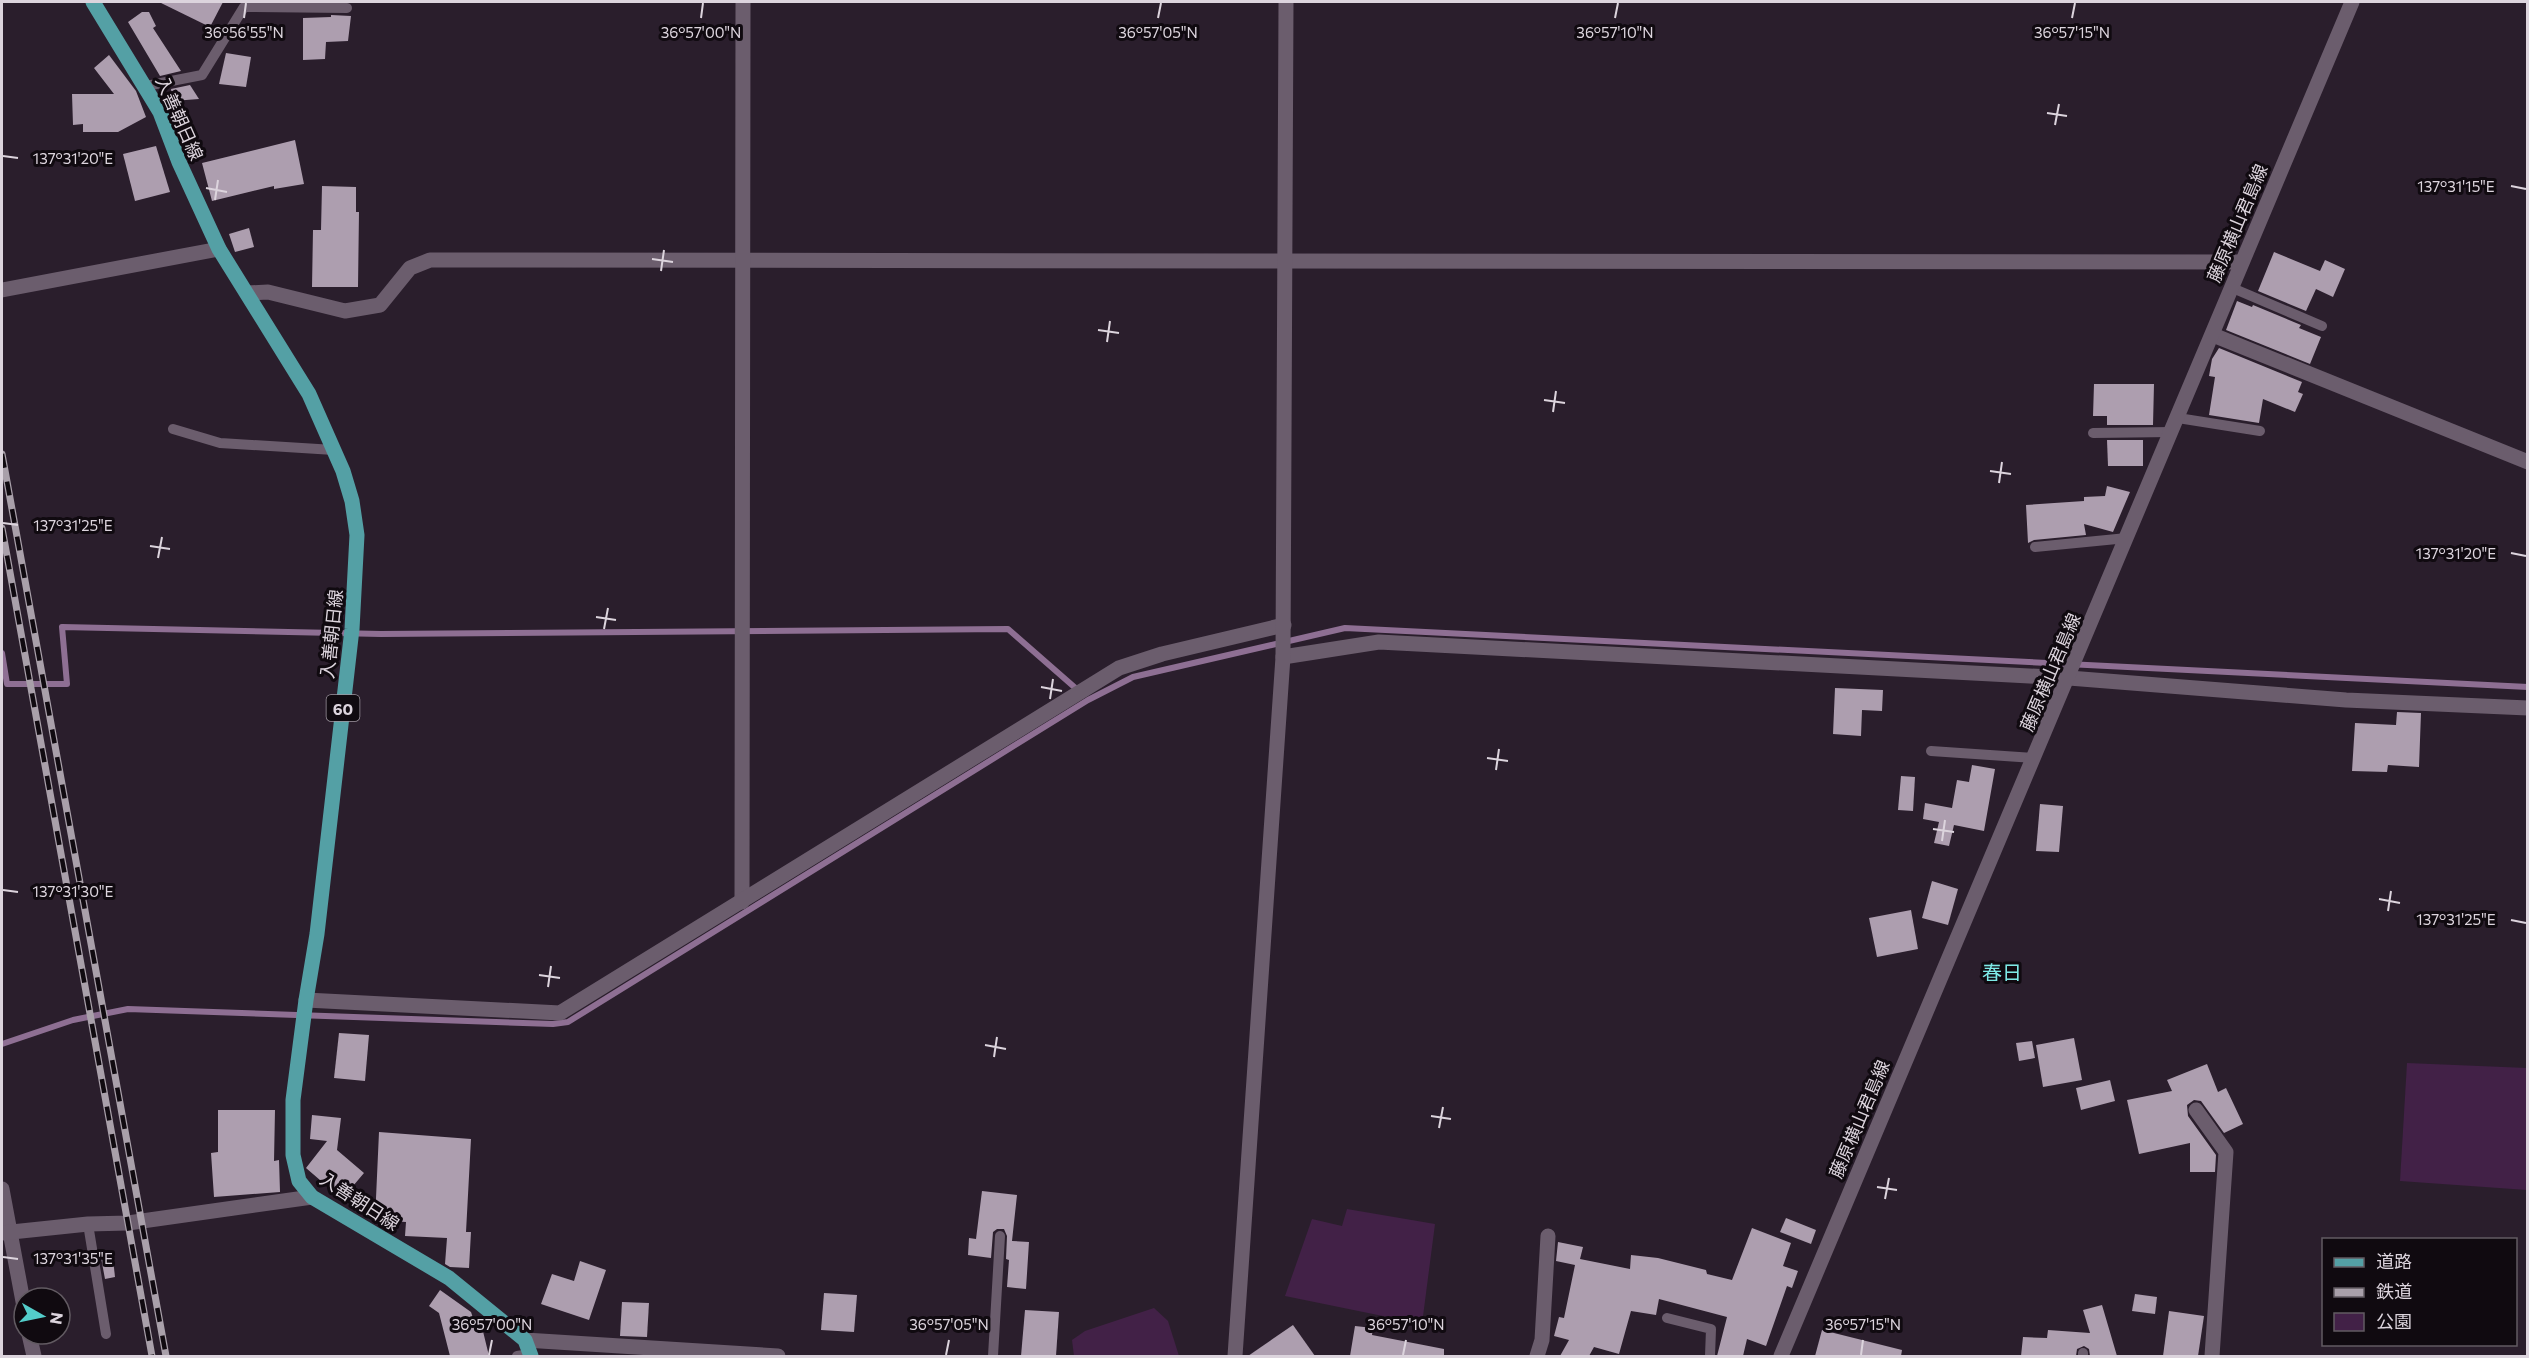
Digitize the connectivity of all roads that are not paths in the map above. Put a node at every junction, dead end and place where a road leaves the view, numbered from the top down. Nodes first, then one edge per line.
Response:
1 (93, 2) edge
2 (743, 2) edge
3 (1286, 2) edge
4 (2352, 2) edge
5 (346, 8) dead end
6 (146, 86) junction
7 (219, 249) junction
8 (743, 262) junction
9 (1286, 262) junction
10 (2242, 262) junction
11 (2230, 287) junction
12 (2, 290) edge
13 (248, 293) junction
14 (2322, 326) dead end
15 (2212, 334) junction
16 (2178, 417) junction
17 (173, 429) dead end
18 (2260, 431) dead end
19 (2172, 432) junction
20 (2093, 433) dead end
21 (334, 450) junction
22 (2528, 462) edge
23 (2127, 538) junction
24 (2035, 547) dead end
25 (1284, 625) junction
26 (1283, 657) junction
27 (2069, 678) junction
28 (2528, 708) edge
29 (1931, 751) dead end
30 (2034, 758) junction
31 (742, 902) junction
32 (306, 1000) junction
33 (2196, 1110) dead end
34 (2, 1189) edge
35 (312, 1197) junction
36 (88, 1224) junction
37 (5, 1234) edge
38 (1000, 1236) dead end
39 (1548, 1236) dead end
40 (19, 1286) edge
41 (1667, 1318) dead end
42 (105, 1334) dead end
43 (526, 1352) edge
44 (778, 1356) edge
45 (993, 1356) edge
46 (1235, 1356) edge
47 (1537, 1356) edge
48 (1710, 1356) edge
49 (1781, 1356) edge
50 (2212, 1356) edge

1 - 6 main road, 入善朝日線 / 60
2 - 8 street
3 - 9 street
4 - 10 street, 藤原横山君島線
5 - 6 lane
6 - 7 main road, 入善朝日線 / 60
7 - 12 street
7 - 13 main road, 入善朝日線 / 60
8 - 9 street
8 - 13 street
8 - 31 street
9 - 10 street
9 - 25 street
10 - 11 street, 藤原横山君島線
11 - 14 lane
11 - 15 street, 藤原横山君島線
13 - 21 main road, 入善朝日線 / 60
15 - 16 street, 藤原横山君島線
15 - 22 street
16 - 18 lane
16 - 19 street, 藤原横山君島線
17 - 21 lane
19 - 20 lane
19 - 23 street, 藤原横山君島線
21 - 32 main road, 入善朝日線 / 60
23 - 24 lane
23 - 27 street, 藤原横山君島線
25 - 26 street
25 - 31 street
26 - 27 street
26 - 46 street
27 - 28 street
27 - 30 street, 藤原横山君島線
29 - 30 lane
30 - 49 street, 藤原横山君島線
31 - 32 street
32 - 35 main road, 入善朝日線 / 60
33 - 50 street
34 - 37 street
35 - 36 street
35 - 43 main road, 入善朝日線 / 60
36 - 37 street
36 - 42 lane
37 - 40 street
38 - 45 lane
39 - 47 street
41 - 48 lane
43 - 44 street

